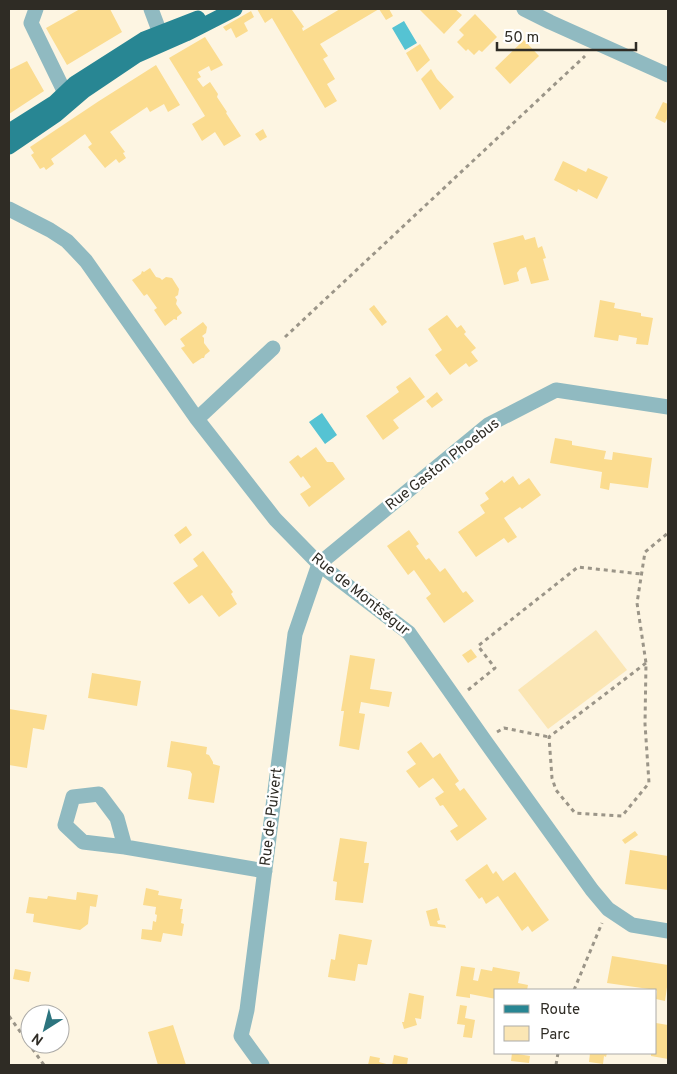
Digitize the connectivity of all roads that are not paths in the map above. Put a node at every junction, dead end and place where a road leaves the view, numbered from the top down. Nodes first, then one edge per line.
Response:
1 (36, 9) edge
2 (151, 9) edge
3 (214, 9) edge
4 (235, 9) edge
5 (524, 9) edge
6 (160, 33) junction
7 (668, 75) edge
8 (65, 93) junction
9 (9, 131) edge
10 (9, 147) edge
11 (9, 208) edge
12 (273, 348) road end
13 (668, 407) edge
14 (197, 419) junction
15 (319, 564) junction
16 (125, 847) dead end
17 (265, 871) junction
18 (668, 932) edge
19 (262, 1065) edge

1 - 8 street
2 - 6 street
3 - 6 main road
4 - 10 main road
5 - 7 street
6 - 8 main road
8 - 9 main road
11 - 14 street, Rue de Montségur
12 - 14 street
13 - 15 street, Rue Gaston Phoebus
14 - 15 street, Rue de Montségur
15 - 17 street, Rue de Puivert
15 - 18 street, Rue de Montségur
16 - 17 street
17 - 19 street, Rue de Puivert

